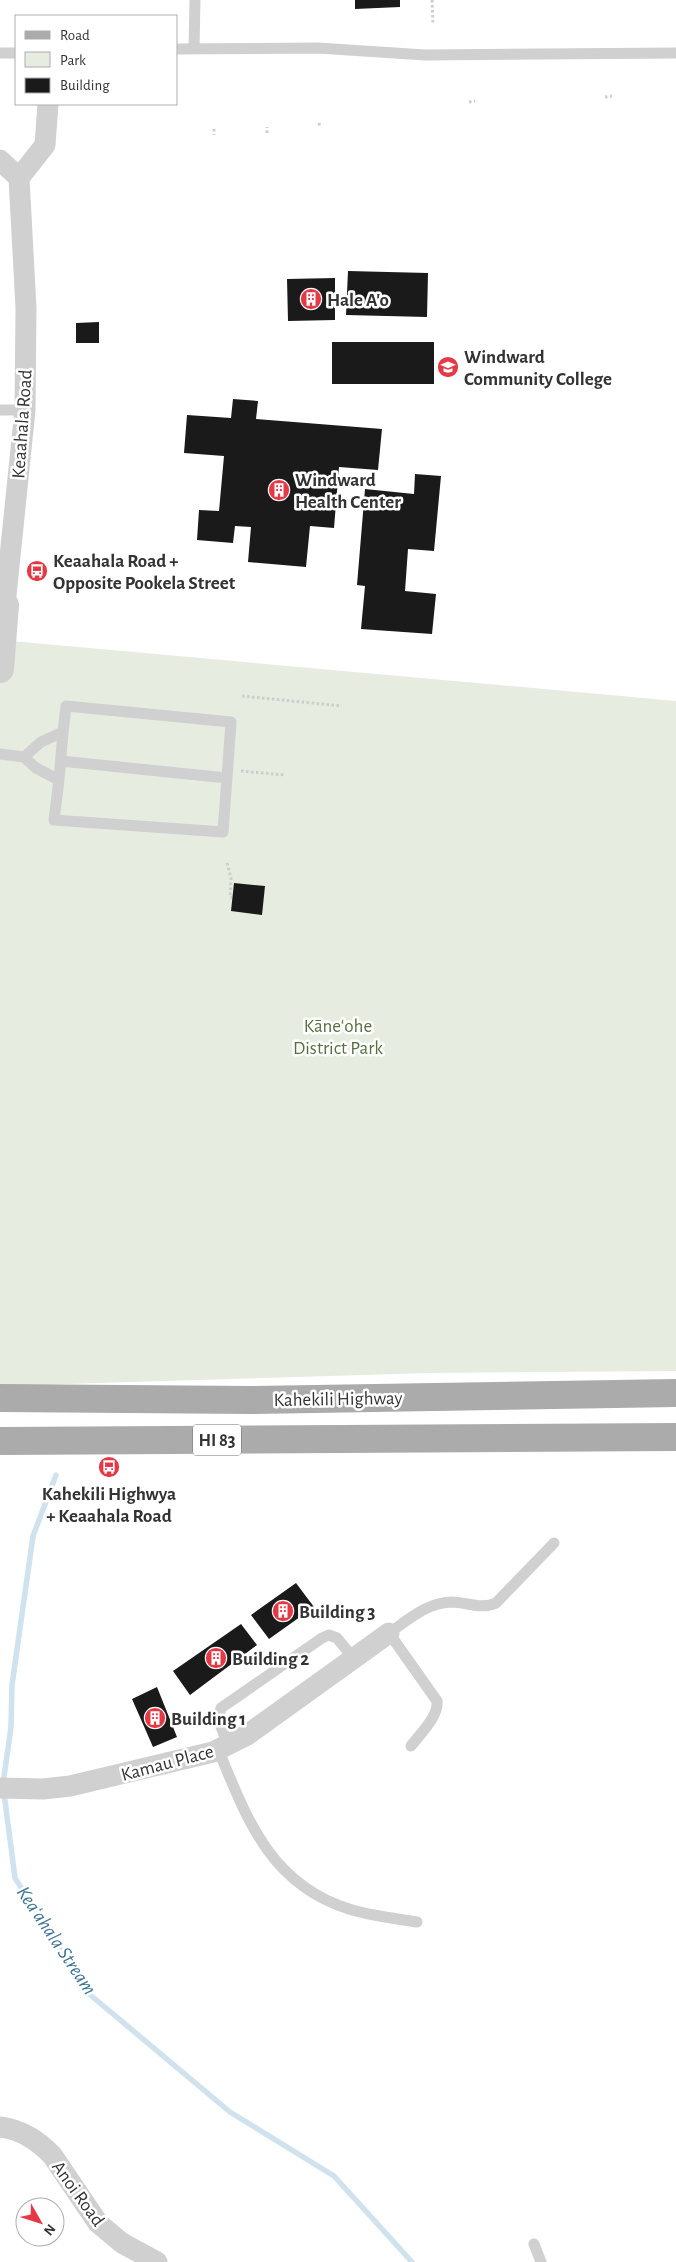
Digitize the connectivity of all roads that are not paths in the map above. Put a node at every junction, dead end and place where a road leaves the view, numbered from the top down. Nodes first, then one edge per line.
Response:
1 (194, 0) edge
2 (194, 48) junction
3 (178, 49) edge
4 (0, 53) edge
5 (15, 53) edge
6 (676, 53) edge
7 (48, 105) edge
8 (0, 160) edge
9 (19, 178) junction
10 (0, 410) edge
11 (26, 410) junction
12 (2, 605) edge
13 (0, 669) edge
14 (63, 732) junction
15 (0, 754) edge
16 (24, 757) junction
17 (61, 761) junction
18 (231, 774) junction
19 (59, 780) junction
20 (676, 1393) edge
21 (0, 1398) edge
22 (676, 1437) edge
23 (0, 1441) edge
24 (554, 1543) dead end
25 (390, 1633) junction
26 (354, 1659) junction
27 (411, 1746) dead end
28 (223, 1747) junction
29 (8, 1788) edge
30 (417, 1922) dead end
31 (0, 2127) edge
32 (534, 2244) dead end
33 (157, 2262) edge
34 (541, 2262) edge

1 - 2 lane
2 - 3 lane
2 - 6 lane
4 - 5 lane
7 - 9 street
8 - 9 street
9 - 11 street, Keaahala Road
10 - 11 lane
11 - 12 street, Keaahala Road
12 - 13 street, Keaahala Road
14 - 16 lane
14 - 17 lane
14 - 18 lane
15 - 16 lane
16 - 19 lane
17 - 18 lane
17 - 19 lane
18 - 19 lane
20 - 21 main road, Kahekili Highway / HI 83
22 - 23 main road, HI 83
24 - 25 lane
25 - 26 street, Kamau Place
25 - 27 lane
26 - 28 street, Kamau Place
26 - 28 lane
28 - 29 street, Kamau Place
28 - 30 lane
31 - 33 street, Anoi Road
32 - 34 lane

